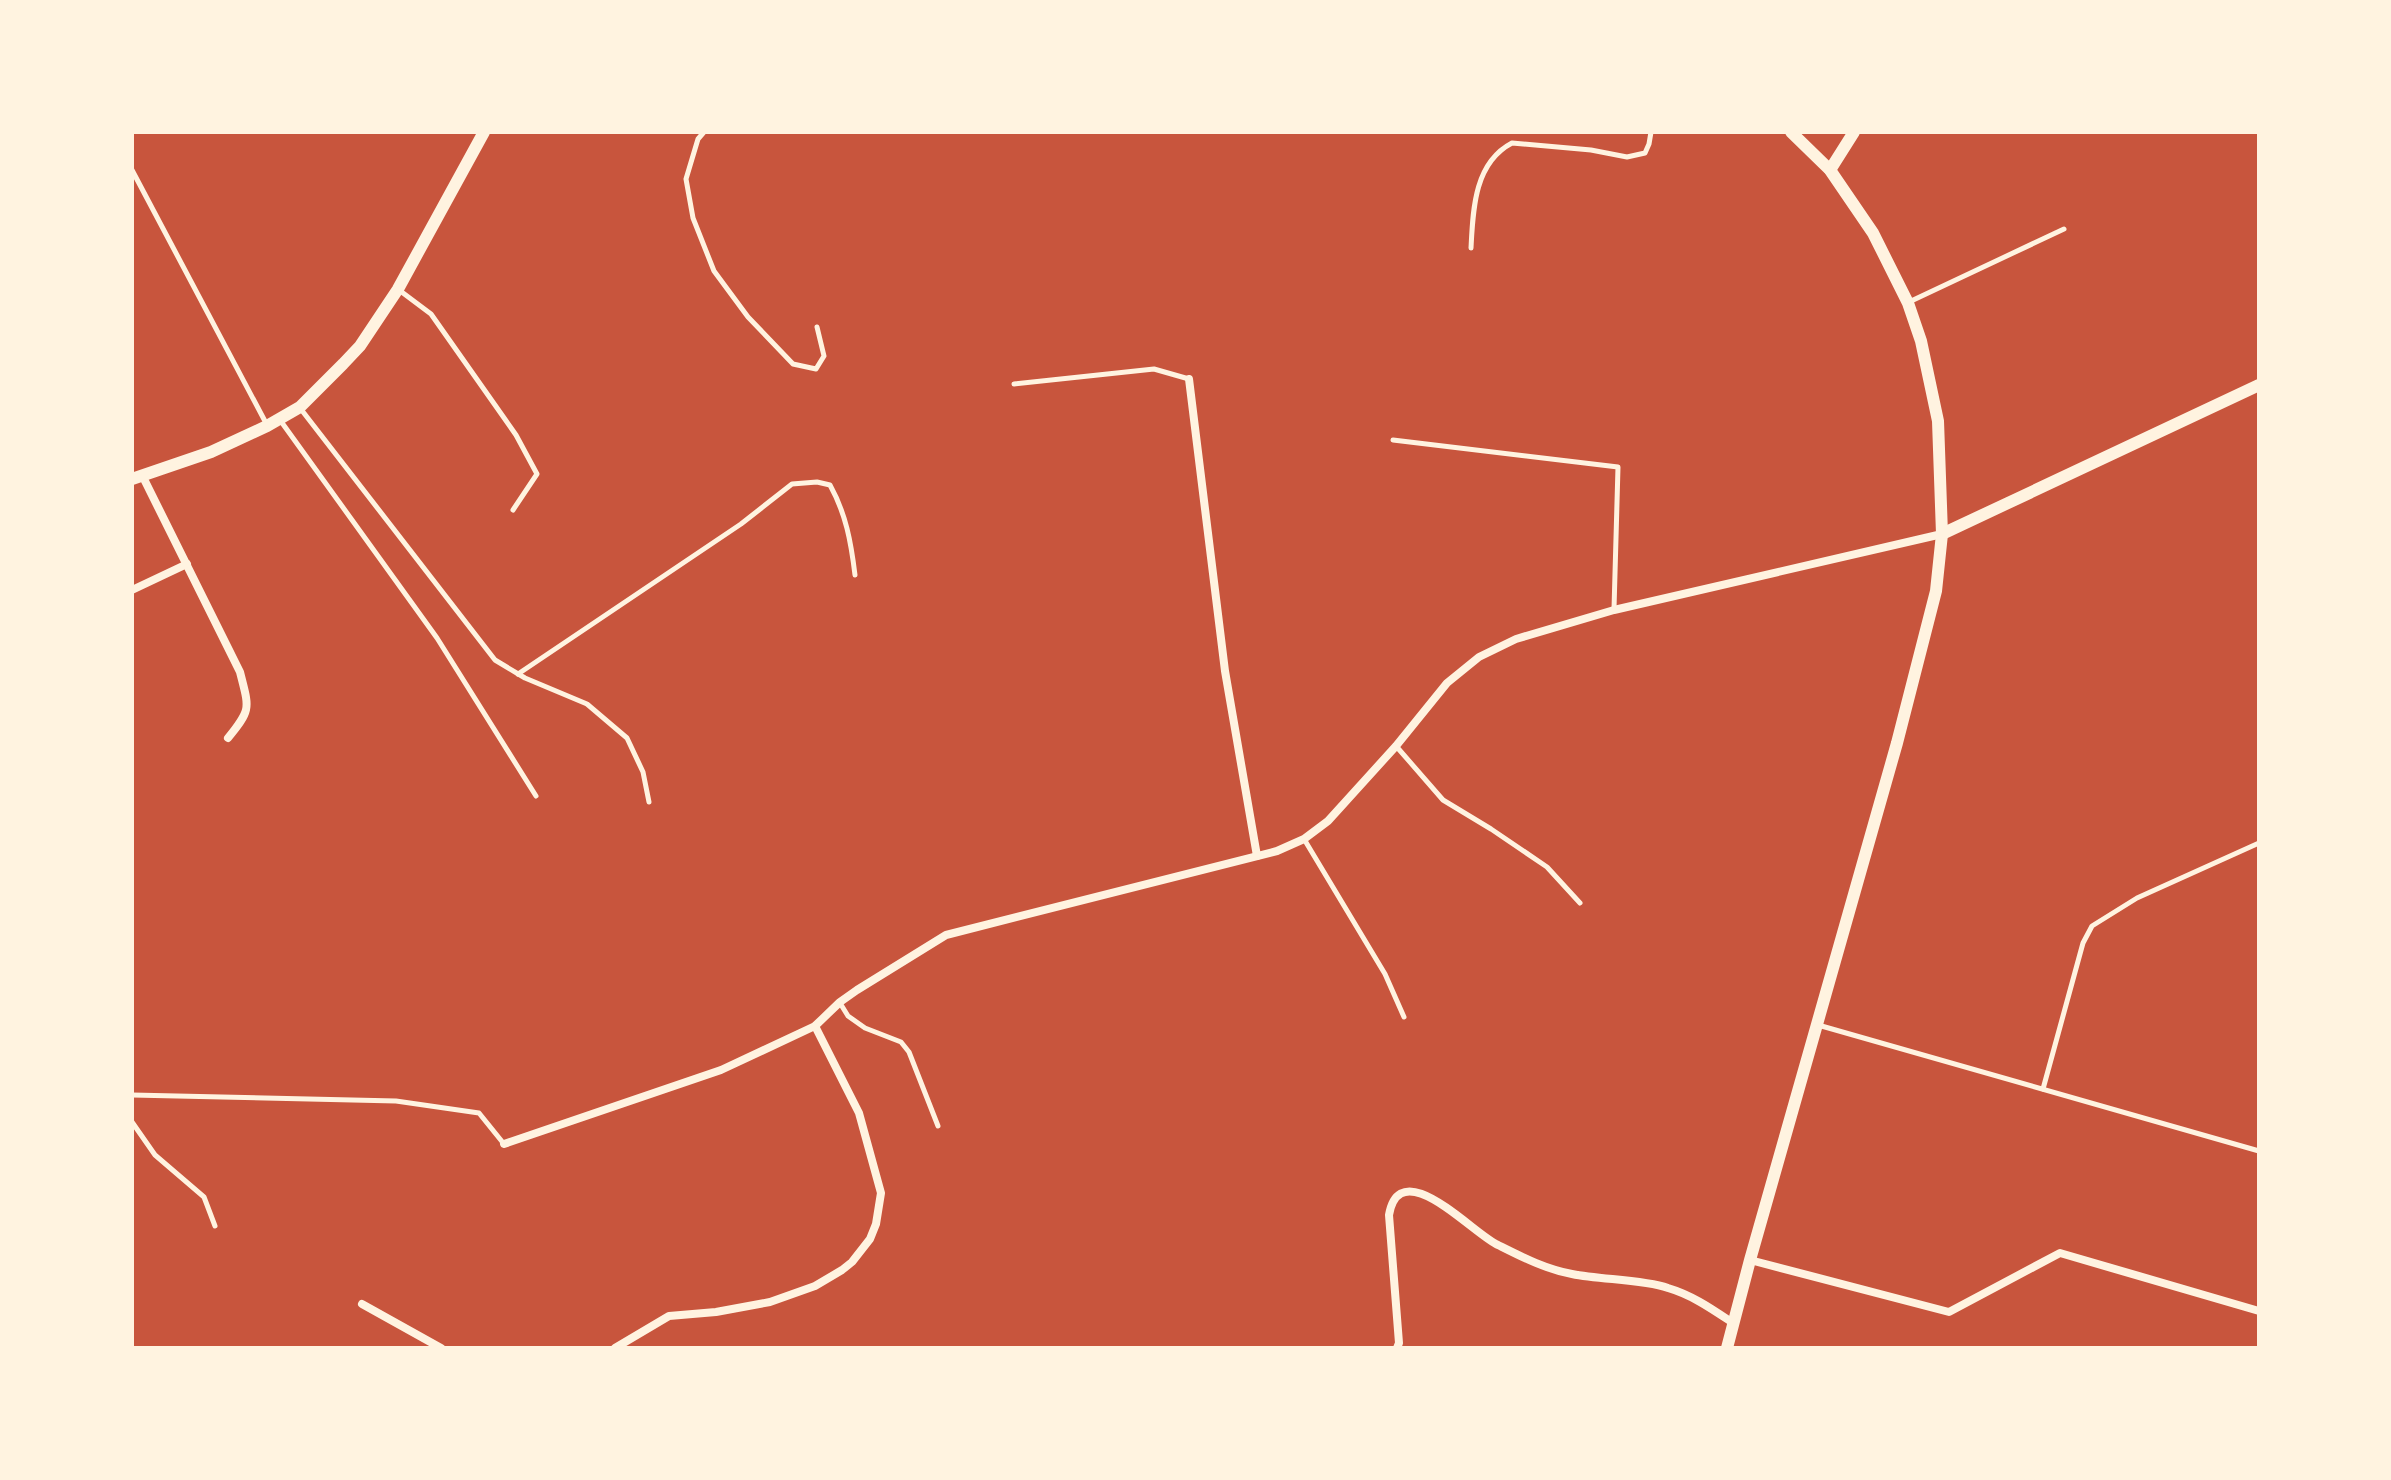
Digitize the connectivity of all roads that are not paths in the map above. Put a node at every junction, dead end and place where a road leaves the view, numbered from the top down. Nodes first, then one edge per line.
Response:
1 (484, 132) edge
2 (704, 132) edge
3 (1651, 132) edge
4 (1791, 132) edge
5 (1854, 132) edge
6 (132, 170) edge
7 (1830, 170) junction
8 (2064, 229) dead end
9 (1471, 248) dead end
10 (398, 289) junction
11 (1908, 303) junction
12 (817, 327) dead end
13 (1189, 379) joint
14 (1014, 384) dead end
15 (2259, 385) edge
16 (300, 407) junction
17 (273, 422) junction
18 (1393, 440) dead end
19 (138, 478) edge
20 (513, 510) dead end
21 (1942, 534) junction
22 (187, 564) junction
23 (855, 575) dead end
24 (132, 590) edge
25 (1614, 610) junction
26 (518, 674) junction
27 (228, 738) dead end
28 (1396, 746) junction
29 (536, 796) dead end
30 (649, 802) dead end
31 (1304, 839) junction
32 (2259, 843) edge
33 (1257, 856) junction
34 (1580, 903) dead end
35 (840, 1002) junction
36 (1404, 1017) dead end
37 (1817, 1025) junction
38 (815, 1026) junction
39 (2043, 1089) junction
40 (132, 1095) edge
41 (132, 1122) edge
42 (938, 1126) dead end
43 (504, 1144) joint
44 (2259, 1151) edge
45 (215, 1226) dead end
46 (1750, 1260) junction
47 (362, 1304) dead end
48 (2259, 1311) edge
49 (1733, 1323) junction
50 (441, 1348) edge
51 (615, 1348) edge
52 (1397, 1348) edge
53 (1727, 1348) edge

1 - 10 street
2 - 12 lane
3 - 9 lane
4 - 7 street
5 - 7 street
6 - 17 lane
7 - 11 street
8 - 11 lane
10 - 16 street
10 - 20 lane
11 - 21 street
13 - 14 lane
13 - 33 street
15 - 21 street
16 - 17 street
16 - 26 lane
17 - 19 street
17 - 29 lane
18 - 25 lane
19 - 22 street
21 - 25 street
21 - 37 street
22 - 24 street
22 - 27 street
23 - 26 lane
25 - 28 street
26 - 30 lane
28 - 31 street
28 - 34 lane
31 - 33 street
31 - 36 lane
32 - 39 lane
33 - 35 street
35 - 38 street
35 - 42 lane
37 - 39 lane
37 - 46 street
38 - 43 street
38 - 51 street
39 - 44 lane
40 - 43 lane
41 - 45 lane
46 - 48 street
46 - 49 street
47 - 50 street
49 - 52 street
49 - 53 street

